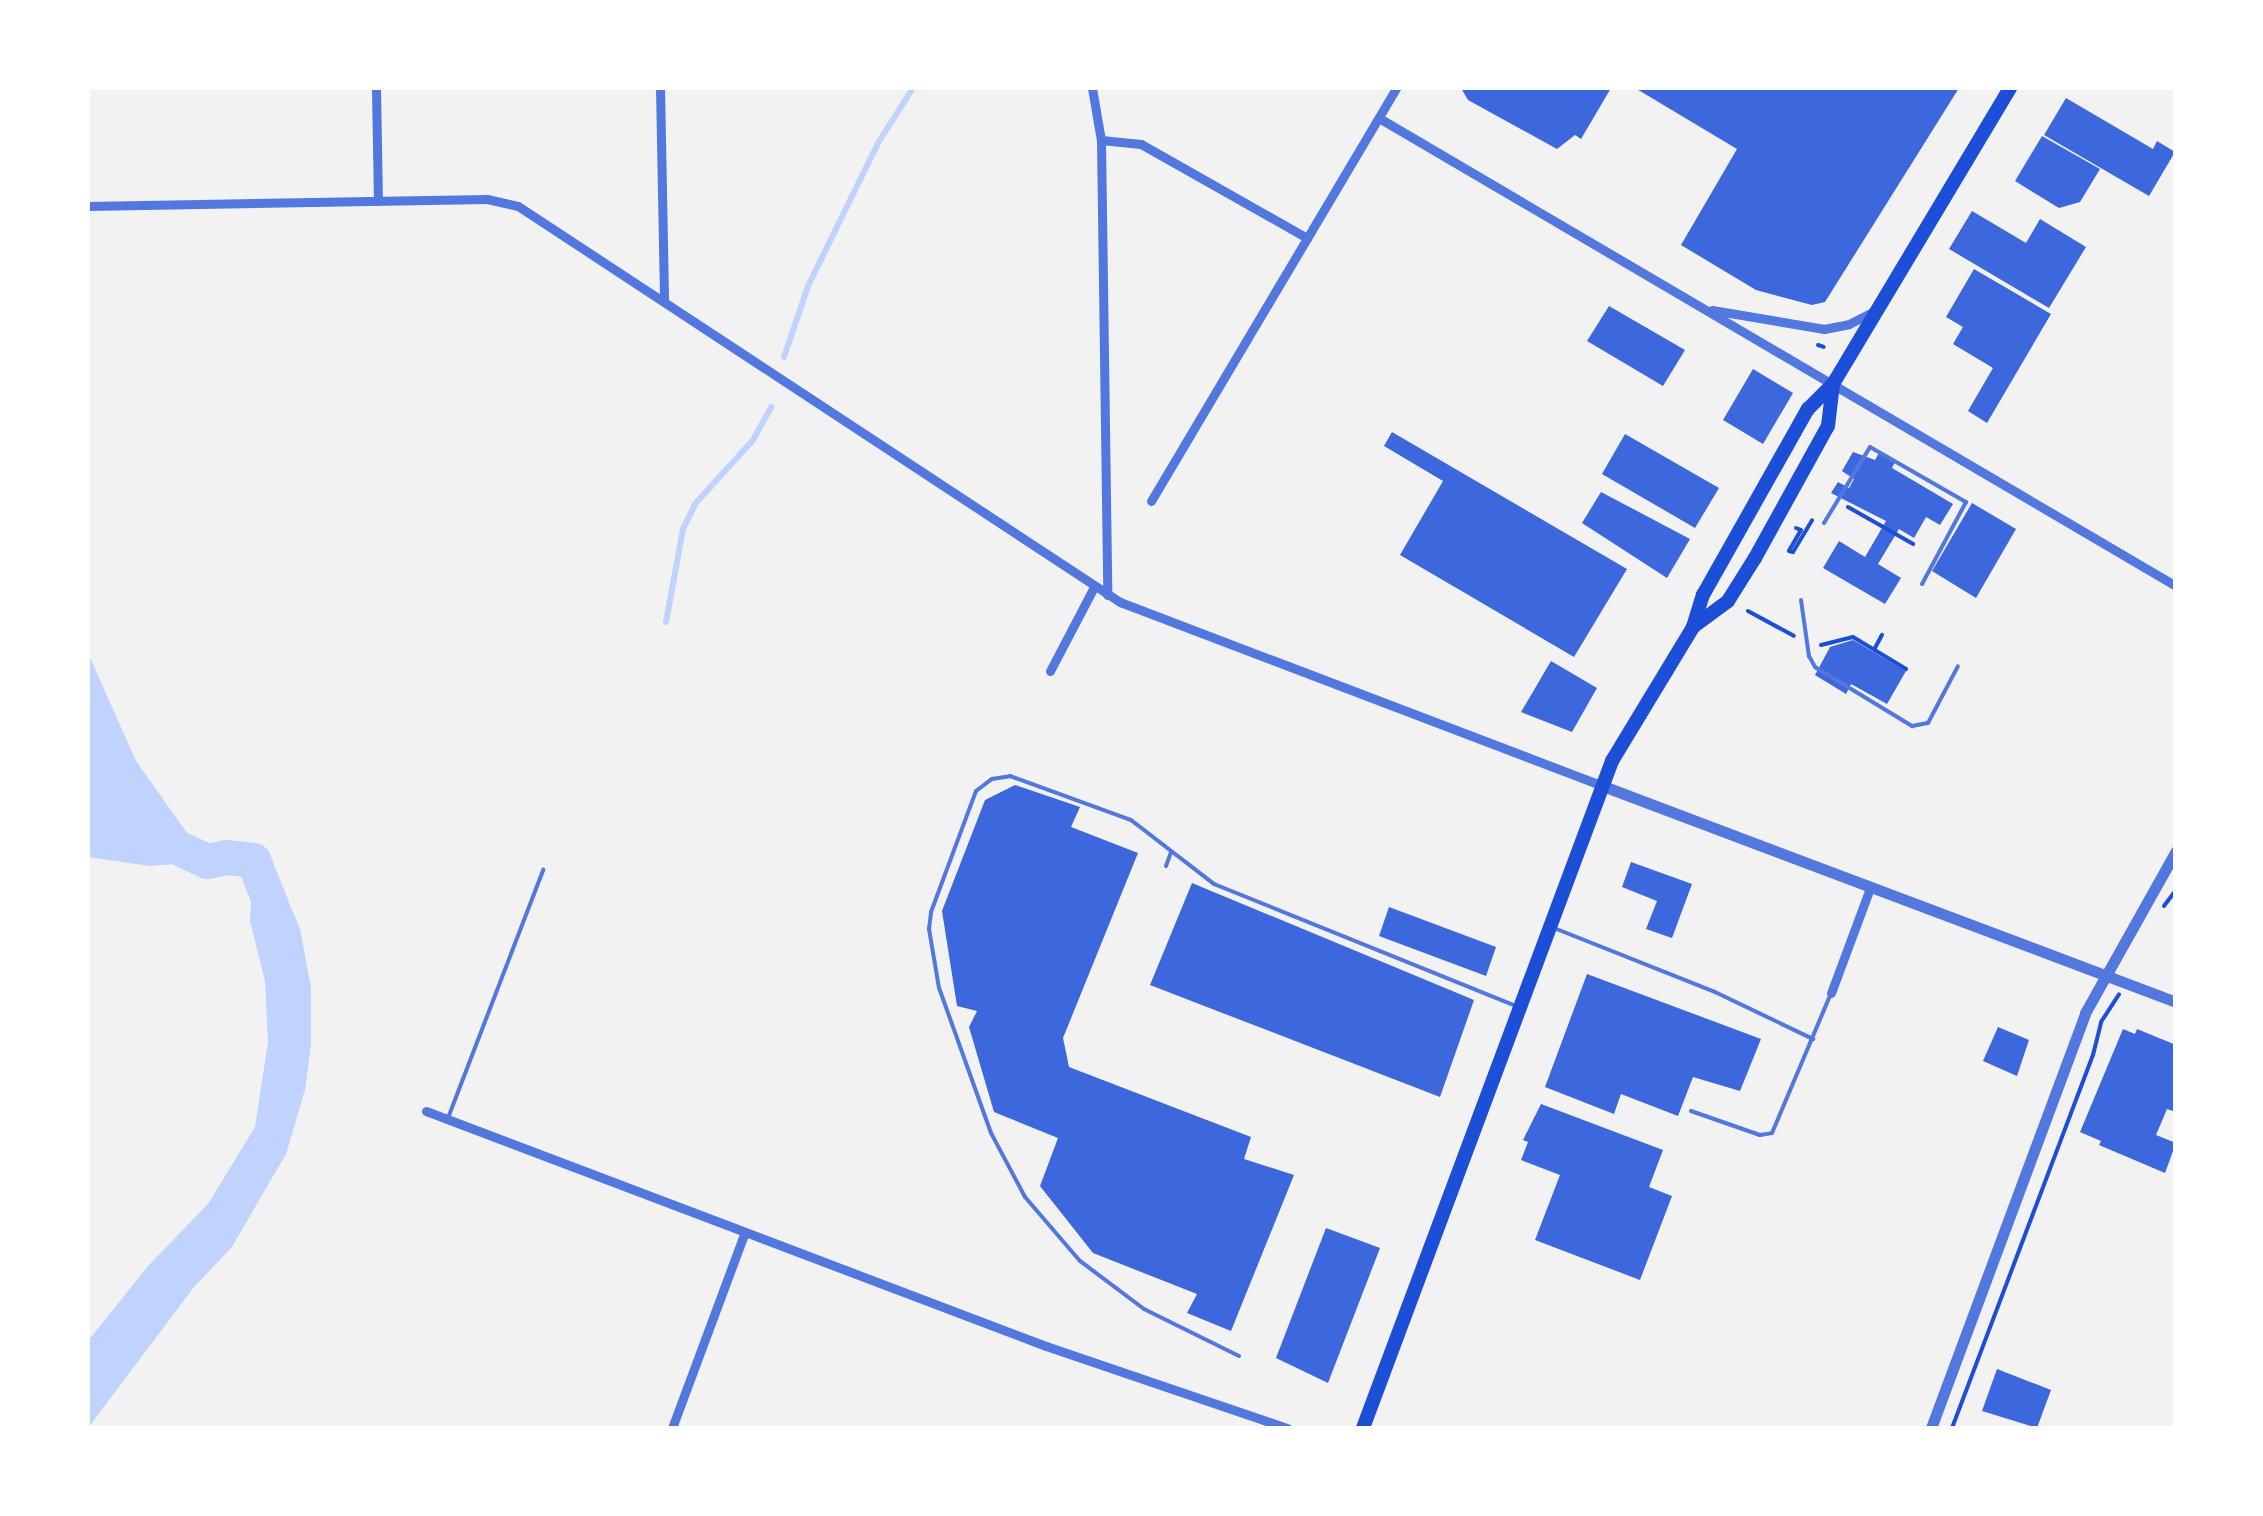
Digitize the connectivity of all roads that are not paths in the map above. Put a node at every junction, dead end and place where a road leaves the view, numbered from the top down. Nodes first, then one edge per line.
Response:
1 (376, 88) edge
2 (660, 88) edge
3 (1092, 88) edge
4 (1396, 88) edge
5 (2010, 88) edge
6 (1378, 118) junction
7 (1101, 140) junction
8 (378, 201) junction
9 (88, 206) edge
10 (1307, 238) junction
11 (664, 299) junction
12 (1704, 309) junction
13 (1874, 312) junction
14 (1833, 384) junction
15 (1151, 502) dead end
16 (1824, 523) dead end
17 (1922, 584) dead end
18 (1094, 586) junction
19 (2176, 586) edge
20 (1107, 594) junction
21 (1801, 600) dead end
22 (1693, 626) junction
23 (1958, 666) dead end
24 (1050, 671) dead end
25 (1603, 786) junction
26 (2176, 851) edge
27 (1171, 852) junction
28 (1166, 866) dead end
29 (543, 870) dead end
30 (1870, 888) junction
31 (1550, 926) junction
32 (2103, 976) junction
33 (1831, 993) joint
34 (2176, 1002) edge
35 (1518, 1008) junction
36 (1813, 1039) junction
37 (426, 1111) dead end
38 (1691, 1111) dead end
39 (446, 1122) junction
40 (744, 1234) junction
41 (1238, 1356) dead end
42 (672, 1428) edge
43 (1286, 1428) edge
44 (1362, 1428) edge
45 (1931, 1428) edge

1 - 8 street
2 - 11 street
3 - 7 street
4 - 6 street
5 - 13 main road
6 - 10 street
6 - 12 street
7 - 10 street
7 - 20 street
8 - 9 street
8 - 11 street
10 - 15 street
11 - 18 street
12 - 13 street
12 - 14 street
13 - 14 main road
14 - 19 street
14 - 22 main road
14 - 22 main road
16 - 17 lane
18 - 20 street
18 - 24 street
20 - 25 street
21 - 23 lane
22 - 25 main road
25 - 30 street
25 - 31 main road
26 - 32 street
27 - 28 lane
27 - 35 lane
27 - 41 lane
29 - 39 lane
30 - 32 street
30 - 33 street
31 - 35 main road
31 - 36 lane
32 - 34 street
32 - 45 street
33 - 36 lane
35 - 44 main road
36 - 38 lane
37 - 39 street
39 - 40 street
40 - 42 street
40 - 43 street

